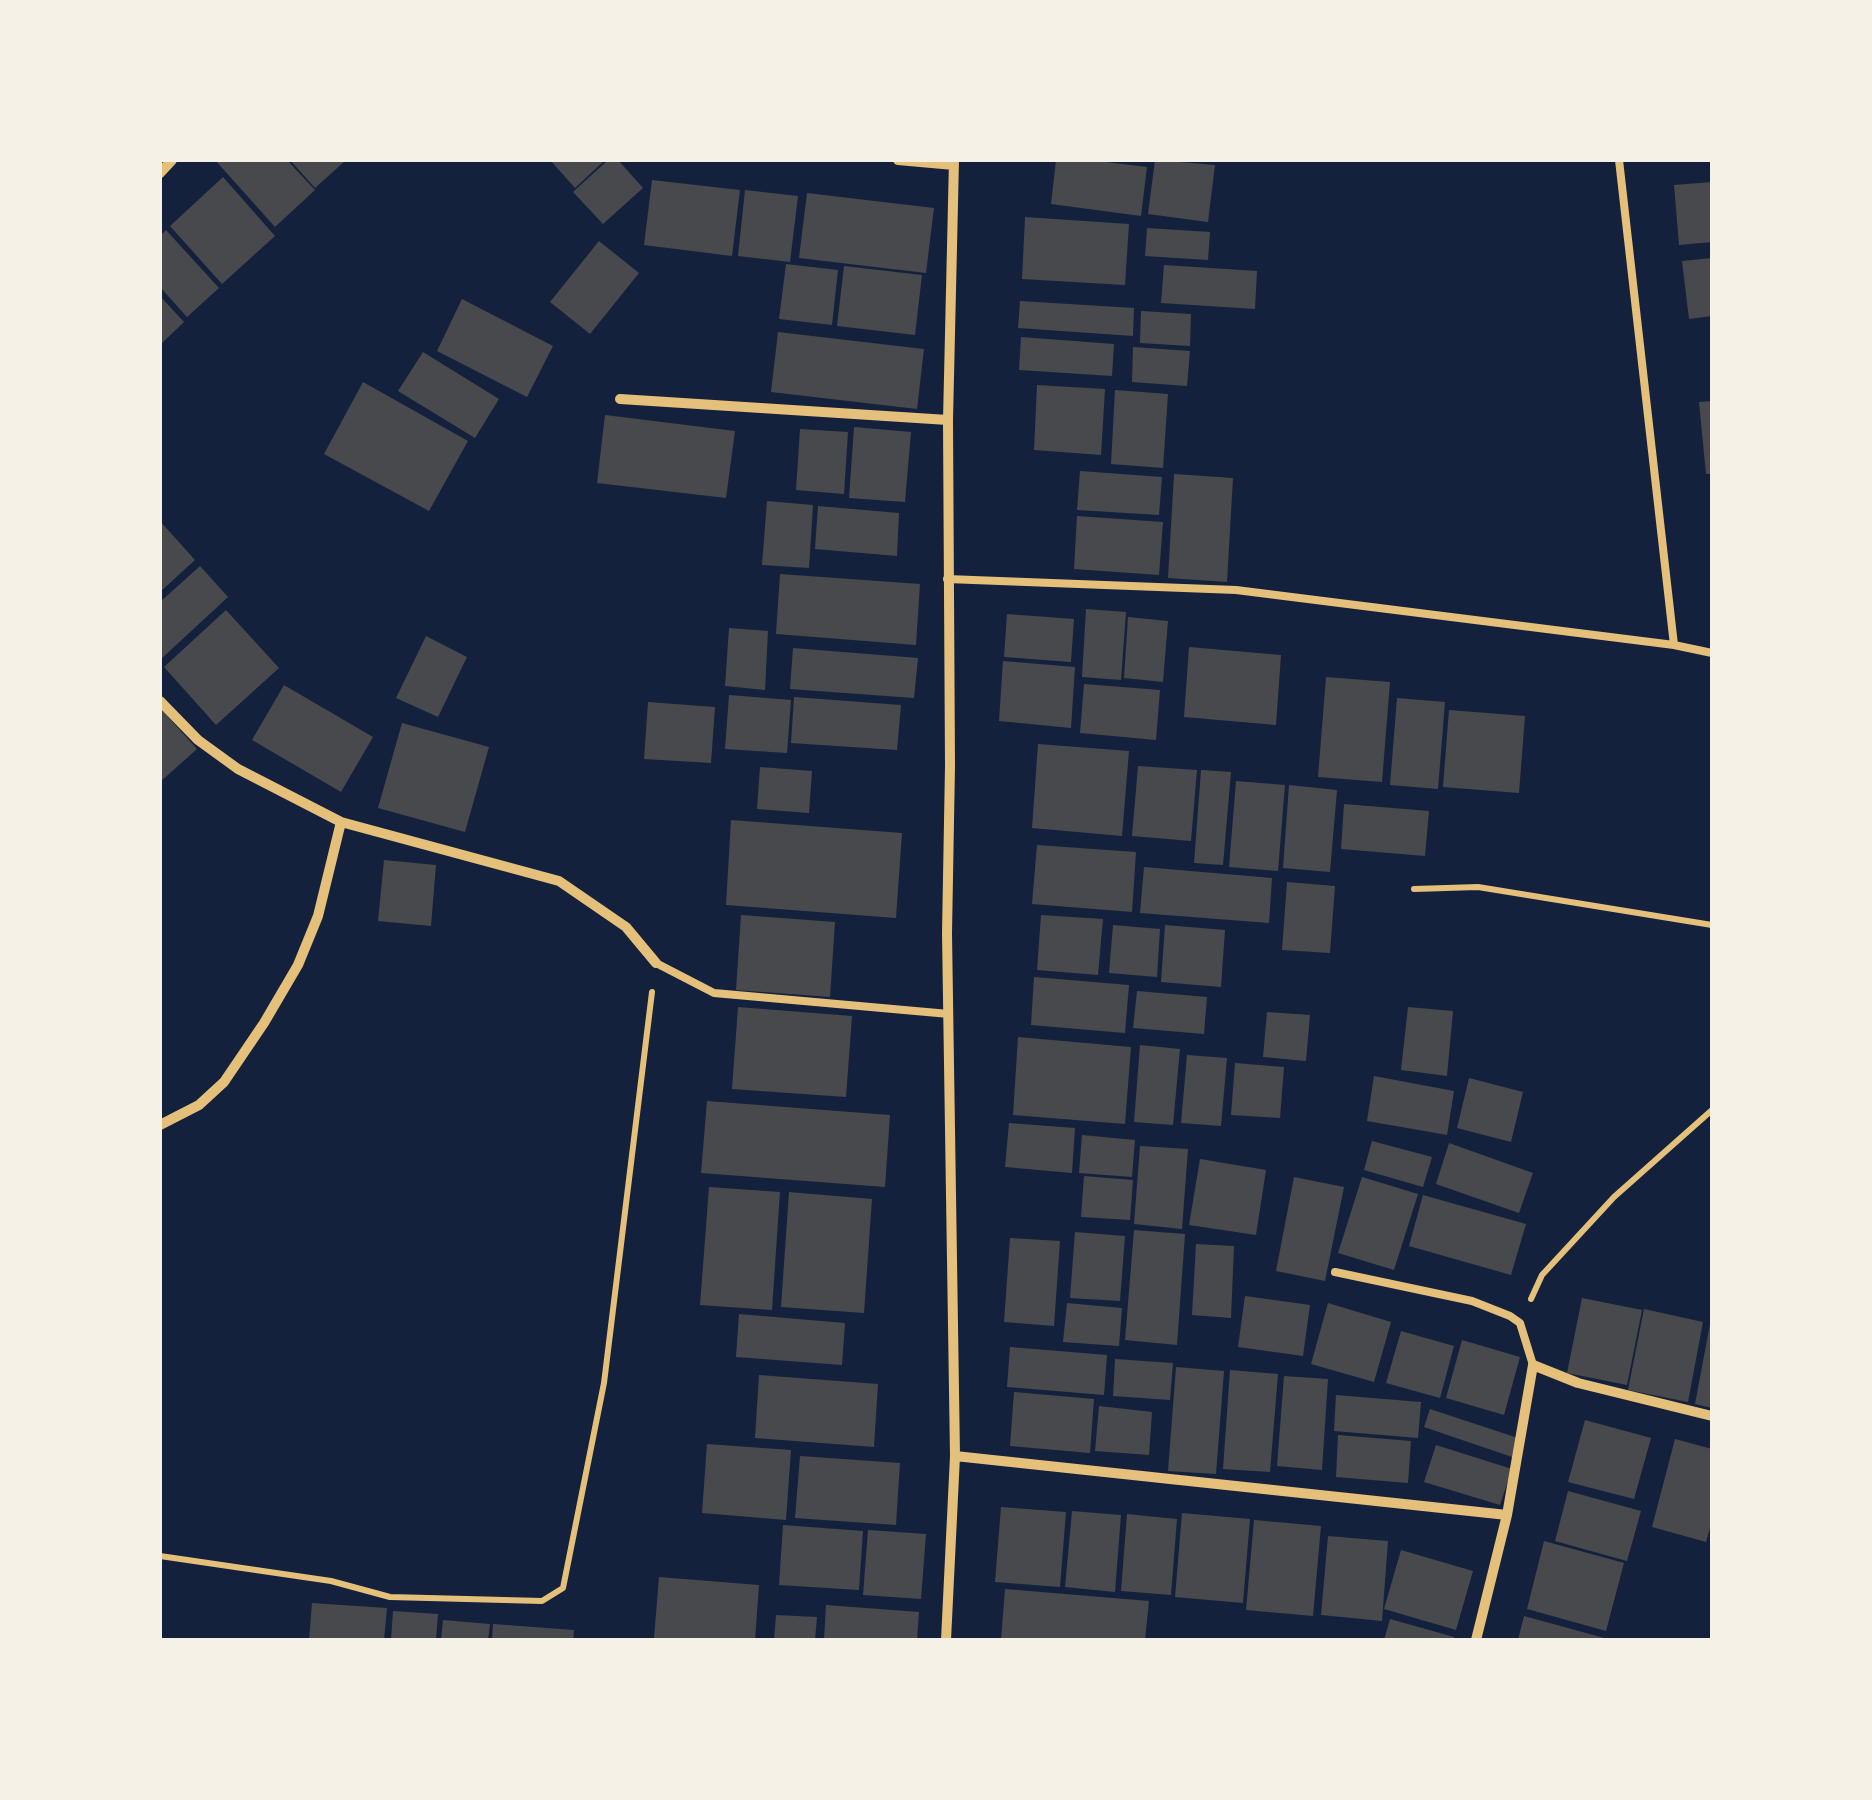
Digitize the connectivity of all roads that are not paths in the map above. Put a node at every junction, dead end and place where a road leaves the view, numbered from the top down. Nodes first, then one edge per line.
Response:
1 (172, 160) edge
2 (898, 160) edge
3 (1619, 160) edge
4 (954, 163) edge
5 (160, 173) edge
6 (620, 399) dead end
7 (948, 420) junction
8 (947, 579) junction
9 (1674, 645) junction
10 (1712, 653) edge
11 (160, 701) edge
12 (341, 822) junction
13 (656, 962) joint
14 (949, 1014) junction
15 (160, 1125) edge
16 (1334, 1272) dead end
17 (1533, 1365) junction
18 (1712, 1416) edge
19 (954, 1456) junction
20 (1506, 1515) junction
21 (946, 1640) edge
22 (1476, 1640) edge

1 - 5 street
2 - 4 street
3 - 9 lane
4 - 7 street
6 - 7 street
7 - 8 street
8 - 9 lane
8 - 14 street
9 - 10 lane
11 - 12 street
12 - 13 street
12 - 15 street
13 - 14 lane
14 - 19 street
16 - 17 lane
17 - 18 street
17 - 20 street
19 - 20 street
19 - 21 street
20 - 22 street

